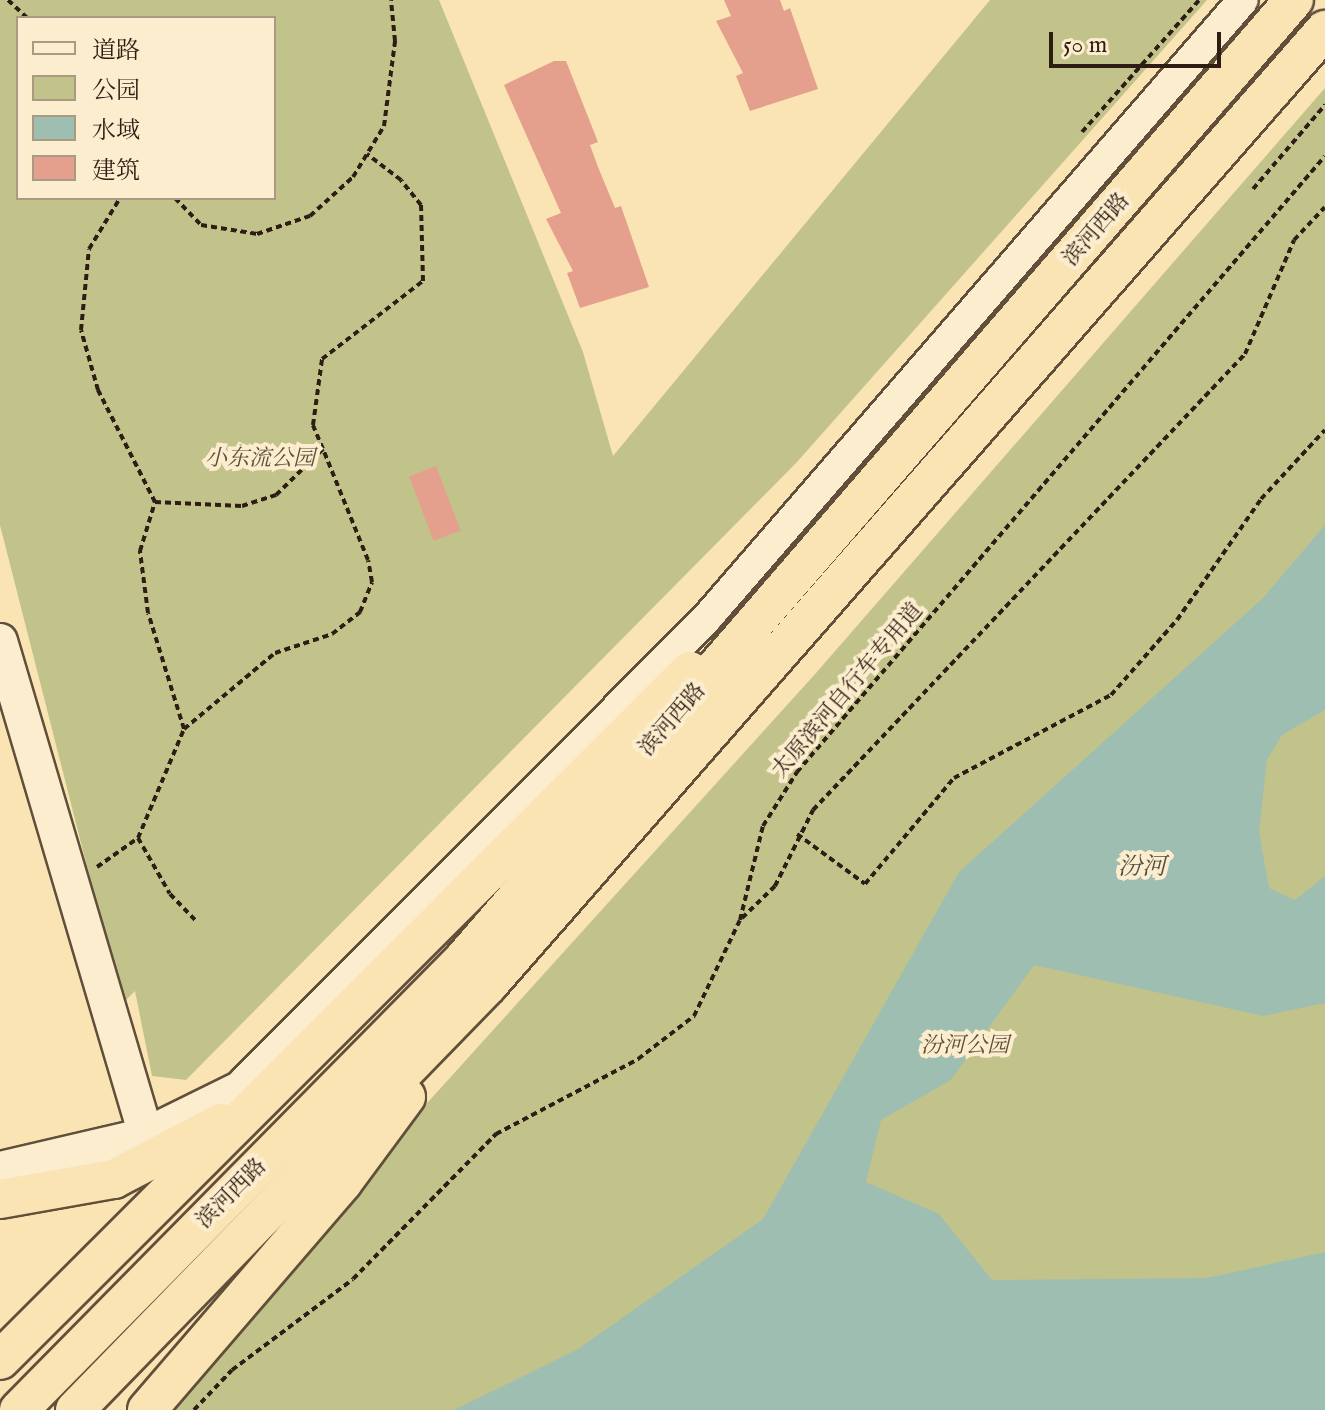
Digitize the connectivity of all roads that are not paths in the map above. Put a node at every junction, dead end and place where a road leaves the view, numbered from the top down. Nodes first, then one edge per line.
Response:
1 (1243, 0) edge
2 (1253, 0) edge
3 (1294, 0) edge
4 (1325, 30) edge
5 (1212, 96) junction
6 (795, 580) junction
7 (706, 619) junction
8 (2, 657) edge
9 (643, 711) junction
10 (488, 985) junction
11 (311, 1052) junction
12 (230, 1096) junction
13 (146, 1135) junction
14 (108, 1163) junction
15 (0, 1169) edge
16 (0, 1199) edge
17 (0, 1360) edge
18 (19, 1410) edge
19 (75, 1410) edge
20 (147, 1410) edge

1 - 7 street
2 - 5 street
3 - 5 highway, 滨河西路
4 - 10 highway, 滨河西路
5 - 6 highway, 滨河西路
6 - 9 highway
6 - 18 highway, 滨河西路
7 - 9 street
7 - 12 street
8 - 13 main road
9 - 11 highway
10 - 19 highway, 滨河西路
10 - 20 highway
11 - 12 main road
11 - 14 highway
11 - 17 highway
12 - 13 main road
13 - 14 main road
14 - 15 main road
14 - 16 highway

